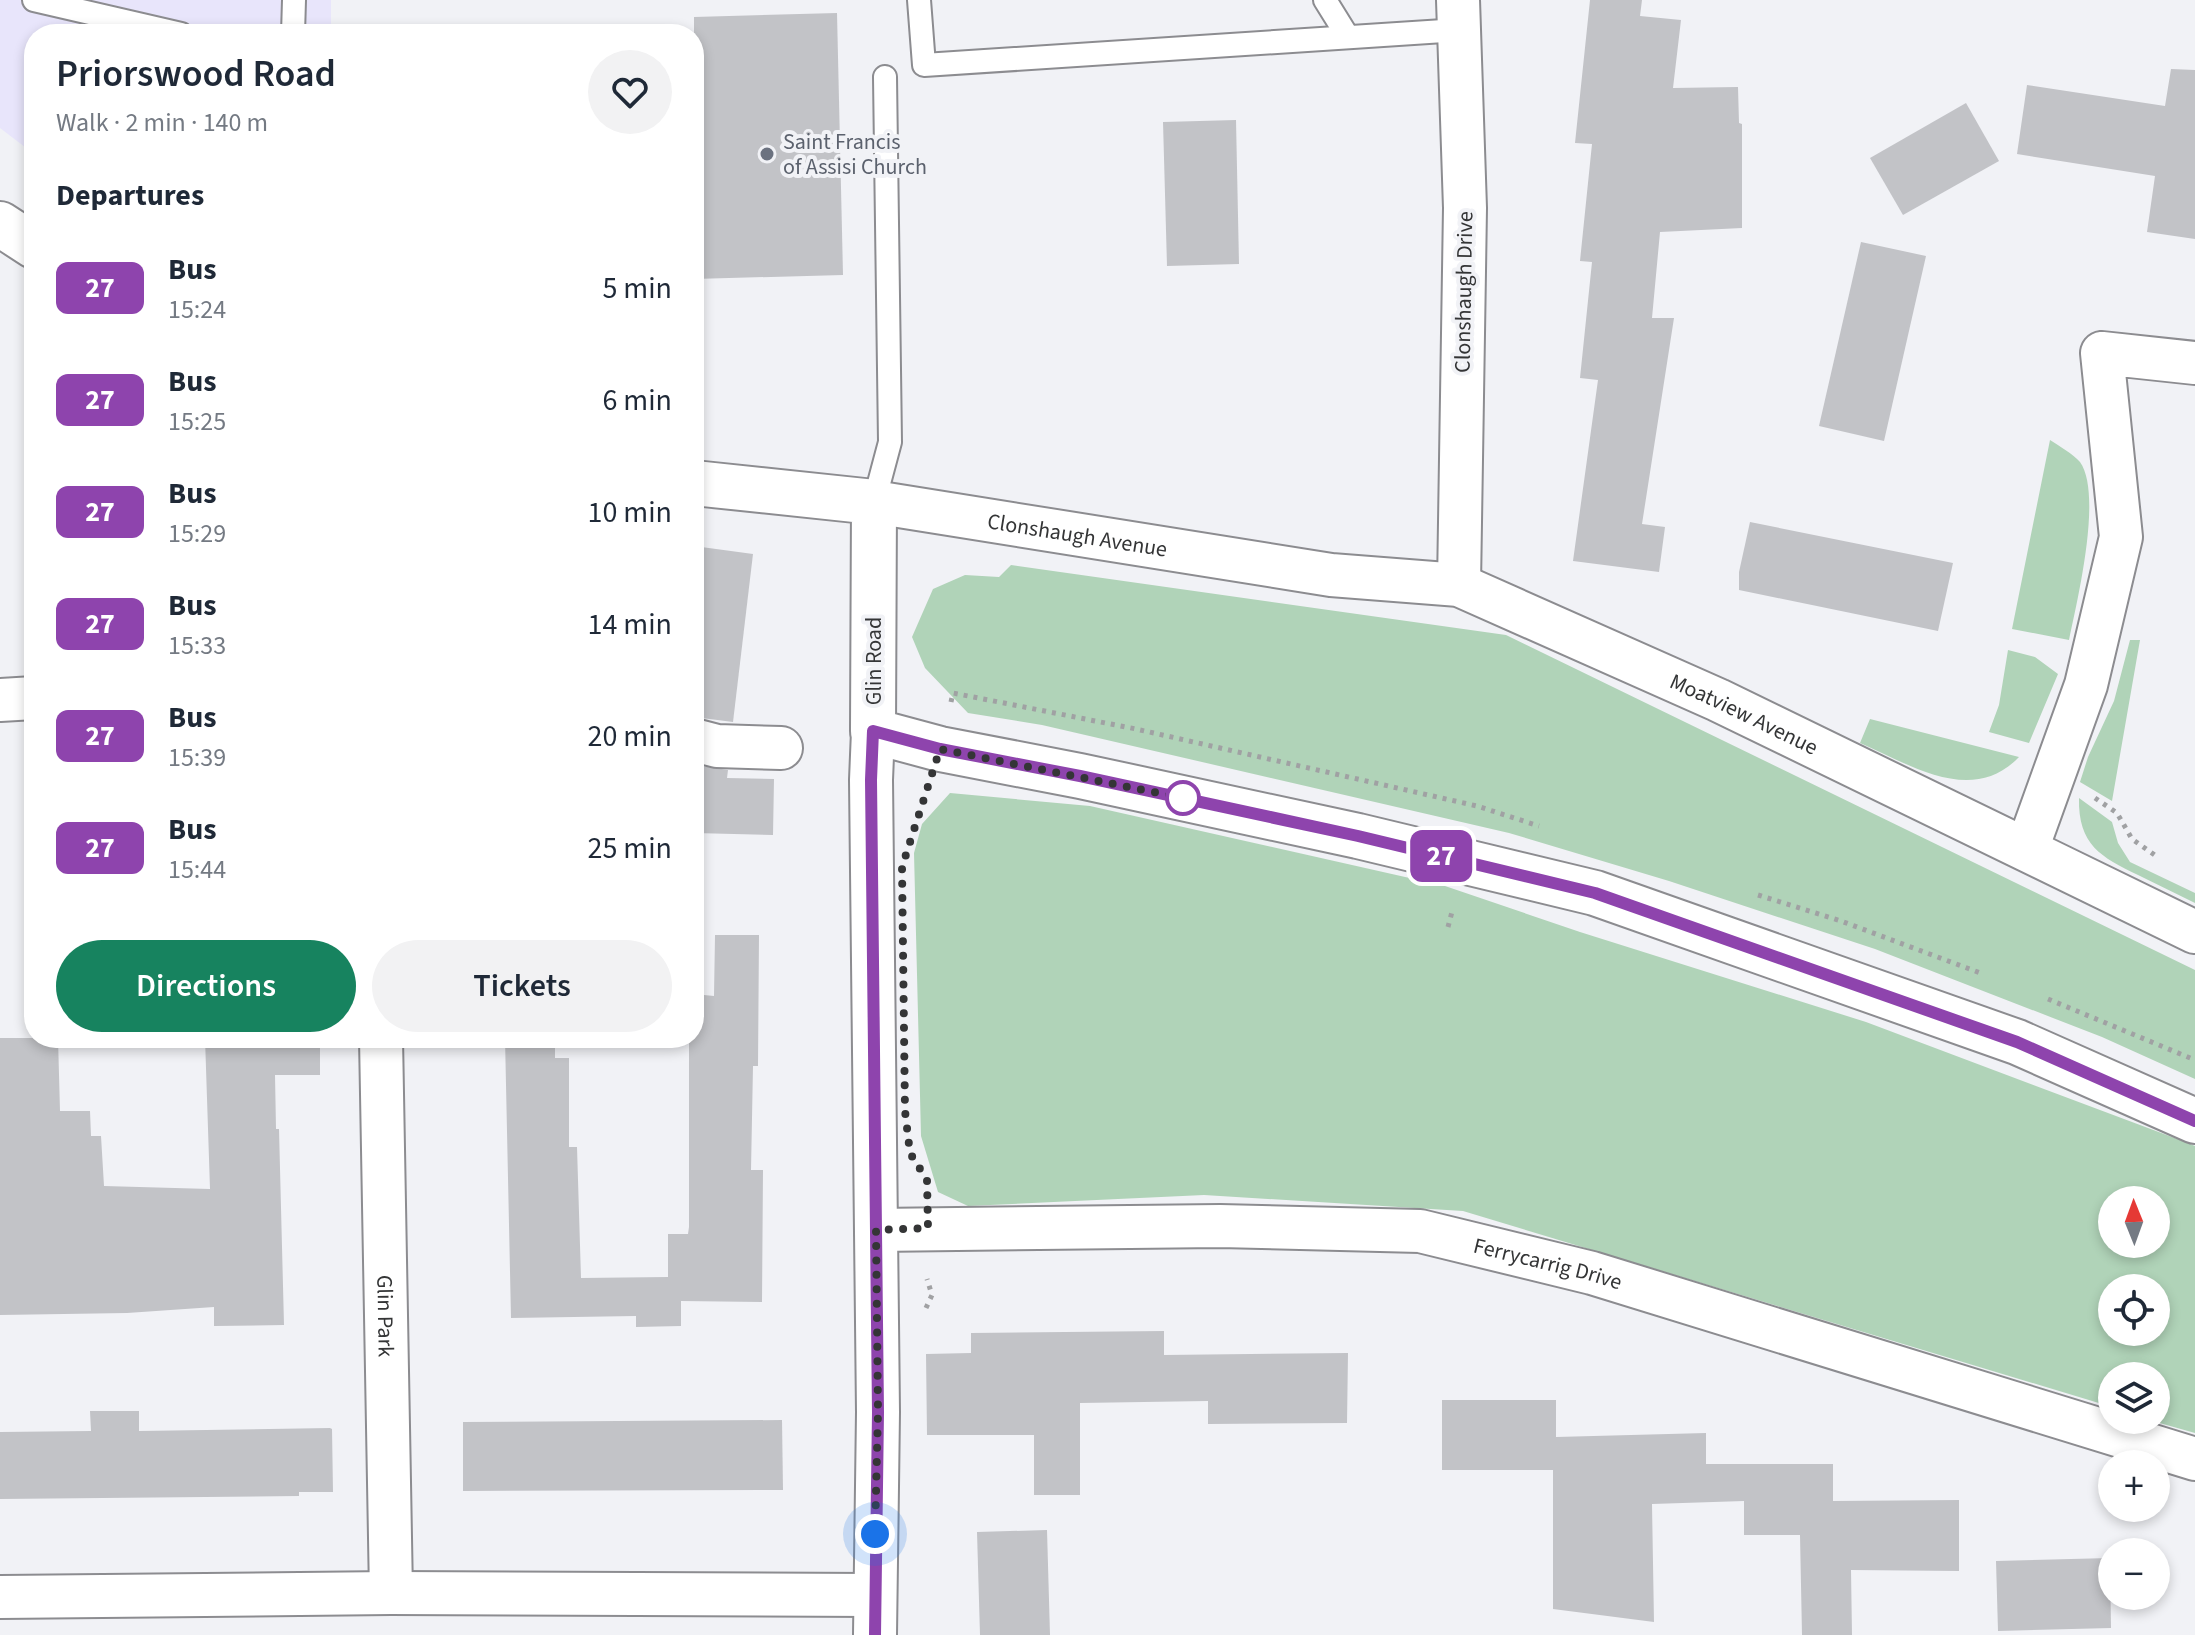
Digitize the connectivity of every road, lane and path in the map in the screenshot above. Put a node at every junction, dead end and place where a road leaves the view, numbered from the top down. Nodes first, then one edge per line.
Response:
1 (34, 0) edge
2 (294, 0) edge
3 (919, 0) edge
4 (1325, 0) edge
5 (1458, 15) edge
6 (138, 24) edge
7 (293, 24) edge
8 (1348, 37) junction
9 (885, 77) dead end
10 (0, 224) edge
11 (24, 240) edge
12 (2195, 363) edge
13 (704, 484) edge
14 (874, 502) junction
15 (1459, 585) junction
16 (24, 699) edge
17 (0, 700) edge
18 (873, 731) junction
19 (704, 743) edge
20 (781, 748) dead end
21 (940, 749) junction
22 (2055, 771) junction
23 (1553, 830) dead end
24 (2027, 849) junction
25 (2166, 862) dead end
26 (1750, 892) dead end
27 (2195, 932) edge
28 (1984, 975) dead end
29 (2042, 996) dead end
30 (381, 1048) edge
31 (2195, 1060) edge
32 (2195, 1121) edge
33 (928, 1228) junction
34 (876, 1230) junction
35 (926, 1309) dead end
36 (2195, 1459) edge
37 (391, 1593) junction
38 (0, 1597) edge
39 (874, 1615) edge

1 - 6 lane
2 - 7 lane
3 - 8 lane
4 - 8 lane
5 - 8 lane
5 - 15 street, Clonshaugh Drive
9 - 14 lane
10 - 11 street
12 - 22 street
13 - 14 street, Clonshaugh Avenue
14 - 15 street, Clonshaugh Avenue
14 - 18 street, Glin Road
15 - 24 street, Moatview Avenue
16 - 17 street
18 - 21 street
18 - 34 street, Glin Road
19 - 20 street
21 - 23 path
21 - 32 street
22 - 24 street
22 - 25 path
24 - 27 street, Moatview Avenue
26 - 28 path
29 - 31 path
30 - 37 street, Glin Park
33 - 34 street, Ferrycarrig Drive
33 - 35 path
33 - 36 street, Ferrycarrig Drive
34 - 39 street, Glin Road
37 - 38 street
37 - 39 street

